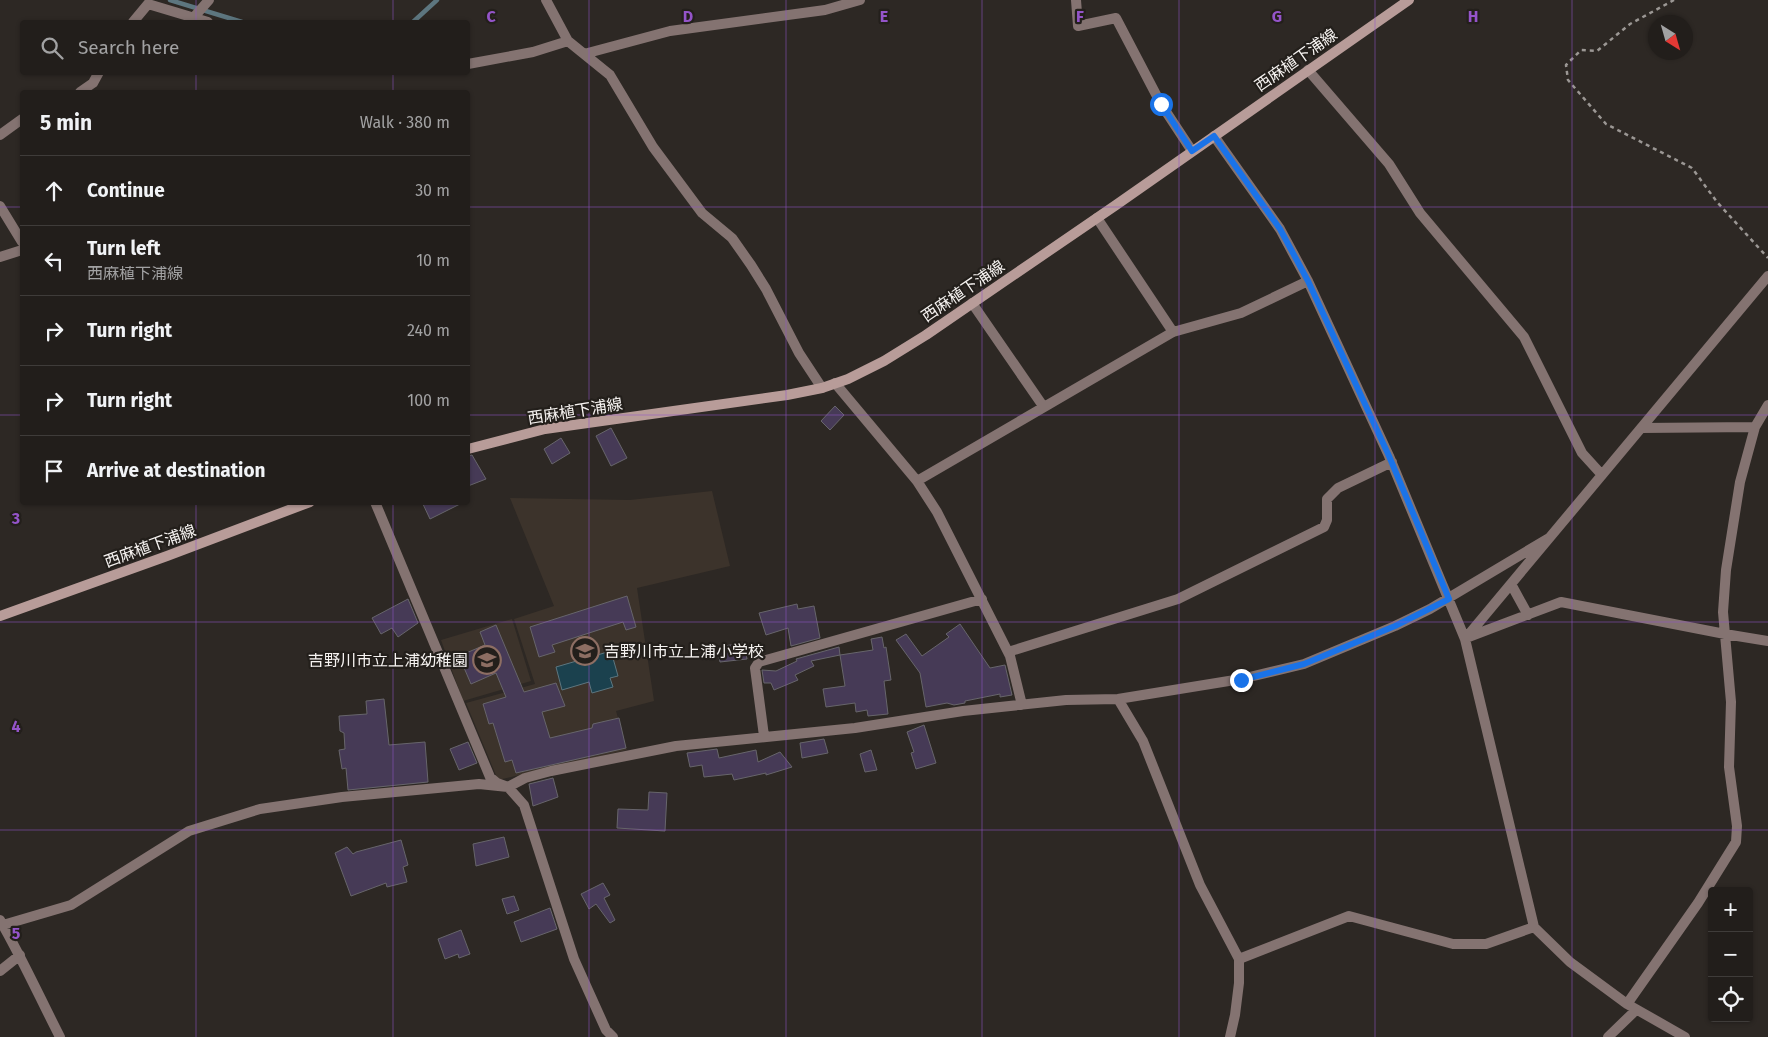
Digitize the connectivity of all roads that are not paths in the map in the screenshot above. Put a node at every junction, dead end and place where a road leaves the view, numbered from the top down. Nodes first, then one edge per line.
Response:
1 (546, 0) edge
2 (820, 0) edge
3 (860, 0) edge
4 (1076, 0) edge
5 (1409, 0) edge
6 (208, 1) edge
7 (825, 10) junction
8 (195, 17) junction
9 (134, 20) edge
10 (203, 20) edge
11 (568, 41) junction
12 (584, 54) junction
13 (470, 64) edge
14 (1308, 70) junction
15 (97, 75) edge
16 (83, 90) edge
17 (20, 120) edge
18 (0, 135) edge
19 (1214, 136) junction
20 (1192, 151) junction
21 (0, 206) edge
22 (1097, 218) junction
23 (20, 239) edge
24 (20, 251) edge
25 (0, 257) edge
26 (1768, 276) edge
27 (1308, 281) junction
28 (972, 303) junction
29 (1173, 332) junction
30 (834, 383) junction
31 (822, 388) junction
32 (1768, 405) edge
33 (1043, 406) junction
34 (1755, 427) junction
35 (1641, 428) junction
36 (470, 448) edge
37 (1392, 462) junction
38 (1602, 476) junction
39 (917, 481) junction
40 (300, 505) edge
41 (376, 505) edge
42 (1549, 538) junction
43 (1511, 584) junction
44 (982, 599) junction
45 (1449, 599) junction
46 (1528, 614) junction
47 (0, 616) edge
48 (1724, 634) junction
49 (1465, 639) junction
50 (1768, 642) edge
51 (1008, 652) junction
52 (1118, 699) junction
53 (1022, 705) junction
54 (764, 736) junction
55 (508, 787) junction
56 (2, 922) edge
57 (1534, 927) junction
58 (20, 955) junction
59 (1239, 959) junction
60 (0, 971) edge
61 (1632, 1007) junction
62 (60, 1037) edge
63 (613, 1037) edge
64 (1230, 1037) edge
65 (1608, 1037) edge
66 (1685, 1037) edge

1 - 11 street
2 - 7 street
3 - 7 street
4 - 20 street
5 - 14 main road, 西麻植下浦線
6 - 8 street
7 - 12 street
8 - 9 street
8 - 10 street
11 - 12 street
11 - 13 street
12 - 31 street
14 - 19 main road, 西麻植下浦線
14 - 38 street
15 - 16 street
17 - 18 street
19 - 20 main road, 西麻植下浦線
19 - 27 street
20 - 22 main road, 西麻植下浦線
21 - 23 street
22 - 28 main road, 西麻植下浦線
22 - 29 street
24 - 25 street
26 - 35 street
27 - 29 street
27 - 37 street
28 - 30 main road, 西麻植下浦線
28 - 33 street
29 - 33 street
30 - 31 main road, 西麻植下浦線
30 - 39 street
31 - 36 main road, 西麻植下浦線
32 - 34 street
33 - 39 street
34 - 35 street
34 - 48 street
35 - 38 street
37 - 45 street
37 - 51 street
38 - 42 street
39 - 44 street
40 - 47 main road, 西麻植下浦線
41 - 55 street
42 - 43 street
42 - 45 street
43 - 46 street
43 - 49 street
44 - 51 street
44 - 54 street
45 - 49 street
45 - 52 street
46 - 48 street
46 - 49 street
48 - 50 street
48 - 61 street
49 - 57 street
51 - 53 street
52 - 53 street
52 - 59 street
53 - 54 street
54 - 55 street
55 - 56 street
55 - 63 street
56 - 58 street
57 - 59 street
57 - 61 street
58 - 60 street
58 - 62 street
59 - 64 street
61 - 65 street
61 - 66 street

